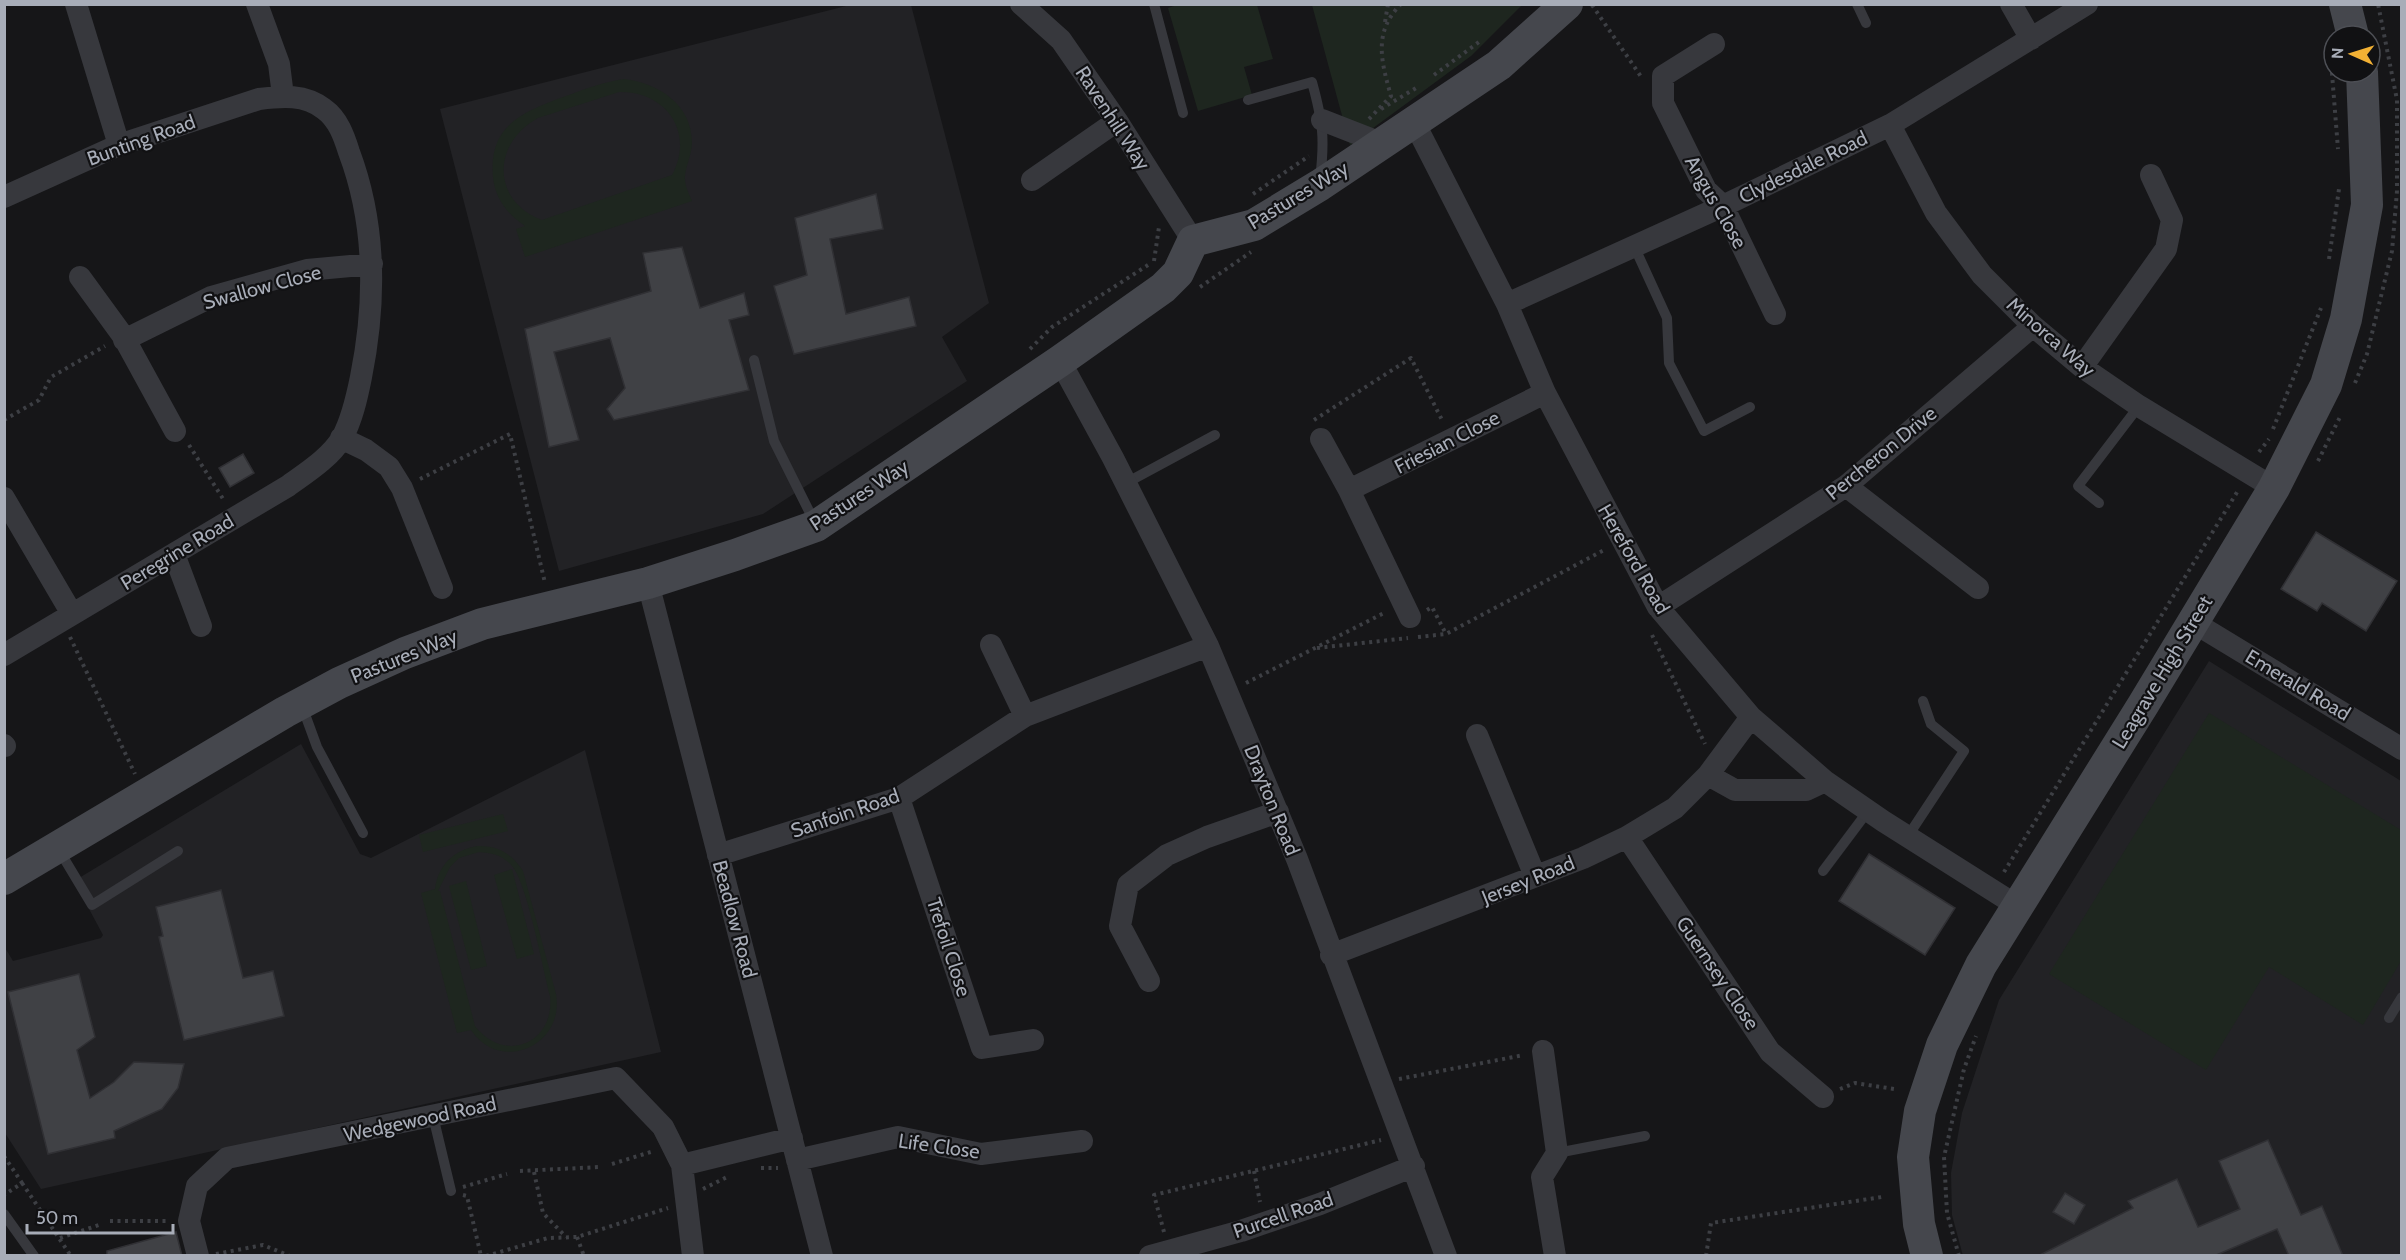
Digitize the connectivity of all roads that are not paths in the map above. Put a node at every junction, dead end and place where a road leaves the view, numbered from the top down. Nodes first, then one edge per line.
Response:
1 (76, 4) edge
2 (258, 4) edge
3 (1021, 4) edge
4 (1154, 4) edge
5 (1567, 4) edge
6 (1857, 4) edge
7 (2011, 4) edge
8 (2087, 4) edge
9 (2344, 4) edge
10 (1866, 23) dead end
11 (2342, 24) edge
12 (2031, 39) junction
13 (1714, 45) dead end
14 (2362, 84) edge
15 (283, 96) junction
16 (1248, 100) dead end
17 (1183, 113) dead end
18 (1322, 120) junction
19 (1117, 121) junction
20 (1414, 122) junction
21 (1890, 125) junction
22 (1374, 132) junction
23 (119, 145) junction
24 (2151, 175) dead end
25 (1032, 180) dead end
26 (1320, 185) junction
27 (4, 197) edge
28 (1722, 206) junction
29 (1193, 241) junction
30 (1634, 246) junction
31 (372, 264) junction
32 (80, 277) dead end
33 (1507, 304) junction
34 (1775, 314) dead end
35 (2033, 326) junction
36 (124, 338) junction
37 (754, 360) dead end
38 (1060, 361) junction
39 (2082, 367) junction
40 (1545, 393) junction
41 (2139, 406) junction
42 (1750, 407) dead end
43 (175, 431) road end
44 (1215, 435) dead end
45 (341, 438) junction
46 (1321, 440) road end
47 (1126, 483) junction
48 (1846, 486) junction
49 (2274, 488) junction
50 (1349, 490) junction
51 (4, 498) edge
52 (2099, 503) dead end
53 (816, 526) junction
54 (174, 554) junction
55 (648, 583) junction
56 (442, 588) dead end
57 (1978, 588) dead end
58 (1658, 607) junction
59 (1407, 611) road end
60 (67, 617) junction
61 (2193, 622) junction
62 (201, 626) dead end
63 (991, 645) dead end
64 (1209, 646) junction
65 (4, 655) edge
66 (1923, 701) dead end
67 (301, 703) junction
68 (1025, 716) junction
69 (1751, 717) junction
70 (1477, 735) dead end
71 (2402, 749) edge
72 (1708, 775) junction
73 (1825, 782) junction
74 (899, 798) junction
75 (1868, 811) junction
76 (1278, 812) junction
77 (363, 833) dead end
78 (1908, 836) junction
79 (1627, 837) junction
80 (57, 847) junction
81 (178, 851) dead end
82 (718, 855) junction
83 (1823, 871) dead end
84 (1535, 876) junction
85 (4, 879) edge
86 (2019, 907) junction
87 (1331, 956) junction
88 (1149, 981) dead end
89 (2402, 997) edge
90 (2389, 1018) dead end
91 (1033, 1040) dead end
92 (1543, 1052) road end
93 (1823, 1097) road end
94 (433, 1116) junction
95 (1644, 1136) dead end
96 (1082, 1141) dead end
97 (1557, 1153) junction
98 (677, 1155) junction
99 (792, 1156) junction
100 (1414, 1166) junction
101 (451, 1191) road end
102 (4, 1214) edge
103 (1159, 1253) edge
104 (34, 1256) edge
105 (198, 1256) edge
106 (693, 1256) edge
107 (822, 1256) edge
108 (1446, 1256) edge
109 (1555, 1256) edge
110 (1927, 1256) edge

1 - 23 street
2 - 15 street
3 - 19 street, Ravenhill Way
4 - 17 lane
5 - 20 street, Pastures Way
6 - 10 lane
7 - 12 street
8 - 12 street, Clydesdale Road
9 - 11 street
12 - 21 street, Clydesdale Road
13 - 28 street, Angus Close
14 - 49 street, Leagrave High Street
15 - 23 street, Bunting Road
15 - 31 street, Peregrine Road
16 - 18 lane
18 - 22 street
18 - 26 lane
19 - 25 street
19 - 29 street, Ravenhill Way
20 - 22 street, Pastures Way
20 - 33 street, Hereford Road
21 - 28 street, Clydesdale Road
21 - 35 street, Minorca Way
22 - 26 street, Pastures Way
23 - 27 street, Bunting Road
24 - 39 street
26 - 29 street, Pastures Way
28 - 30 street, Clydesdale Road
28 - 34 street, Angus Close
29 - 38 street, Pastures Way
30 - 33 street, Clydesdale Road
30 - 42 lane
31 - 36 street, Swallow Close
31 - 45 street, Peregrine Road
32 - 36 street
33 - 40 street, Hereford Road
35 - 39 street, Minorca Way
35 - 48 street, Percheron Drive
36 - 43 street
37 - 53 lane
38 - 47 street, Drayton Road
38 - 53 street, Pastures Way
39 - 41 street, Minorca Way
40 - 50 street, Friesian Close
40 - 58 street, Hereford Road
41 - 49 street, Minorca Way
41 - 52 lane
44 - 47 lane
45 - 54 street, Peregrine Road
45 - 56 street
46 - 50 street
47 - 64 street, Drayton Road
48 - 57 street
48 - 58 street, Percheron Drive
49 - 61 street, Leagrave High Street
50 - 59 street
51 - 60 street
53 - 55 street, Pastures Way
54 - 60 street, Peregrine Road
54 - 62 street
55 - 67 street, Pastures Way
55 - 82 street, Beadlow Road
58 - 69 street, Hereford Road
60 - 65 street, Peregrine Road
61 - 71 street, Emerald Road
61 - 86 street, Leagrave High Street
63 - 68 street
64 - 68 street, Sanfoin Road
64 - 76 street, Drayton Road
66 - 78 lane
67 - 77 lane
67 - 80 street, Pastures Way
68 - 74 street, Sanfoin Road
69 - 72 street, Jersey Road
69 - 73 street, Hereford Road
70 - 84 street
72 - 73 street
72 - 79 street, Jersey Road
73 - 75 street, Hereford Road
74 - 82 street, Sanfoin Road
74 - 91 street, Trefoil Close
75 - 78 street, Hereford Road
75 - 83 lane
76 - 87 street, Drayton Road
76 - 88 street
78 - 86 street, Hereford Road
79 - 84 street, Jersey Road
79 - 93 street, Guernsey Close
80 - 81 lane
80 - 85 street, Pastures Way
82 - 99 street, Beadlow Road
84 - 87 street, Jersey Road
86 - 110 street, Leagrave High Street
87 - 100 street, Drayton Road
89 - 90 lane
92 - 97 street
94 - 98 street, Wedgewood Road
94 - 101 lane
94 - 105 street, Wedgewood Road
95 - 97 lane
96 - 99 street, Life Close
97 - 109 street
98 - 99 street
98 - 106 street, Wedgewood Road
99 - 107 street, Beadlow Road
100 - 103 street, Purcell Road
100 - 108 street, Drayton Road
102 - 104 lane

